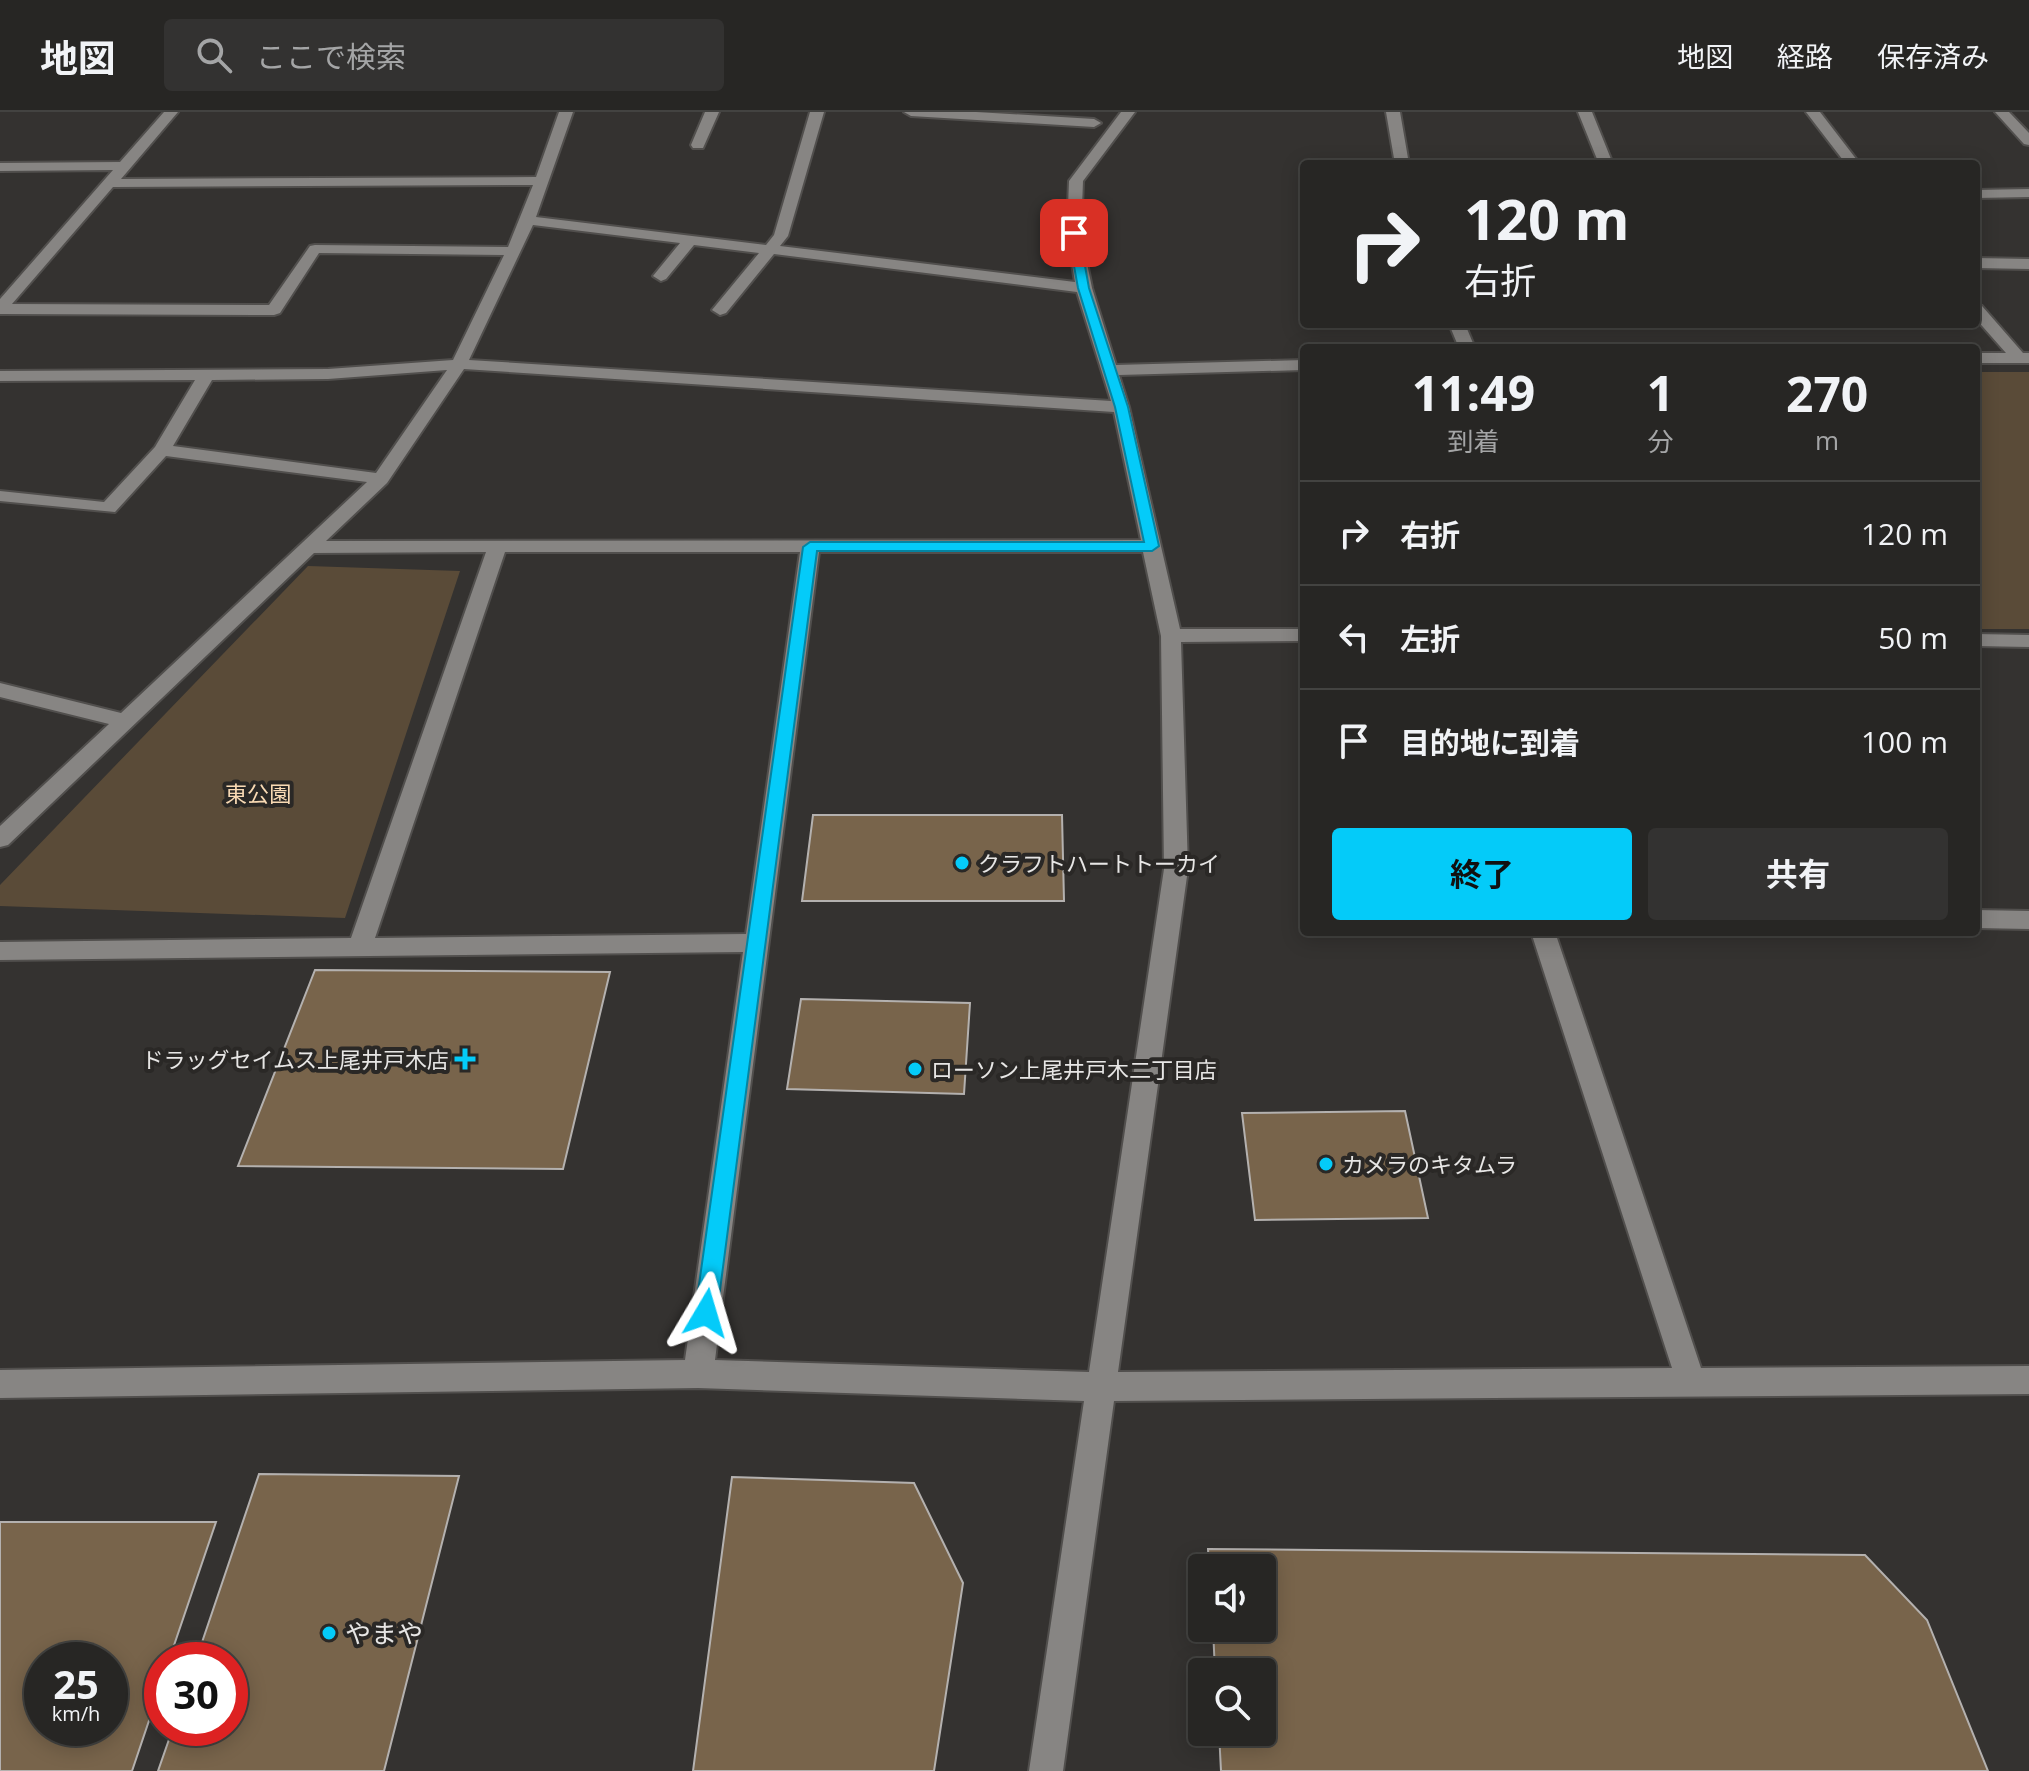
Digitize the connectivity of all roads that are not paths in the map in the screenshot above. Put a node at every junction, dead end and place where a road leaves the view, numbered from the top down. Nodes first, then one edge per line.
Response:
1 (171, 112) edge
2 (566, 112) edge
3 (712, 112) edge
4 (817, 112) edge
5 (911, 112) edge
6 (1083, 112) edge
7 (1393, 112) edge
8 (1585, 112) edge
9 (1813, 112) edge
10 (2002, 112) edge
11 (1119, 120) edge
12 (2029, 141) edge
13 (698, 145) dead end
14 (1401, 160) edge
15 (1604, 160) edge
16 (1850, 160) edge
17 (122, 166) junction
18 (0, 167) edge
19 (543, 181) junction
20 (108, 183) junction
21 (2029, 193) edge
22 (1980, 194) edge
23 (528, 220) junction
24 (689, 241) junction
25 (512, 251) junction
26 (769, 251) junction
27 (1980, 263) edge
28 (2029, 264) edge
29 (661, 276) dead end
30 (0, 285) edge
31 (21, 285) junction
32 (1084, 288) junction
33 (0, 309) edge
34 (720, 310) dead end
35 (1980, 313) edge
36 (1980, 358) edge
37 (2024, 358) edge
38 (459, 364) junction
39 (1300, 365) edge
40 (1111, 370) junction
41 (206, 375) junction
42 (0, 376) edge
43 (1121, 407) junction
44 (162, 450) junction
45 (381, 479) junction
46 (0, 496) edge
47 (1152, 546) junction
48 (313, 547) junction
49 (497, 547) junction
50 (810, 547) junction
51 (1300, 635) edge
52 (1171, 636) junction
53 (1980, 640) edge
54 (2029, 641) edge
55 (0, 690) edge
56 (126, 721) junction
57 (0, 839) edge
58 (1980, 919) edge
59 (2029, 920) edge
60 (1544, 936) edge
61 (756, 943) junction
62 (360, 947) junction
63 (0, 951) edge
64 (698, 1374) junction
65 (2029, 1380) edge
66 (1691, 1382) junction
67 (0, 1384) edge
68 (1103, 1387) junction
69 (1046, 1771) edge

1 - 17 street
2 - 19 street
3 - 13 street
4 - 26 street
5 - 11 street
6 - 11 street
7 - 14 street
8 - 15 street
9 - 16 street
10 - 12 street
11 - 32 street
17 - 18 street
17 - 20 street
19 - 20 street
19 - 23 street
20 - 31 street
21 - 22 street
23 - 24 street
23 - 25 street
24 - 26 street
24 - 29 street
25 - 33 street
25 - 38 street
26 - 32 street
26 - 34 street
27 - 28 street
30 - 31 street
31 - 33 street
32 - 40 street
35 - 37 street
36 - 37 street
38 - 41 street
38 - 43 street
38 - 45 street
39 - 40 street
40 - 43 street
41 - 42 street
41 - 44 street
43 - 47 street
44 - 45 street
44 - 46 street
45 - 48 street
47 - 50 street
47 - 52 street
48 - 49 street
48 - 56 street
49 - 50 street
49 - 62 street
50 - 61 street
51 - 52 street
52 - 68 street
53 - 54 street
55 - 56 street
56 - 57 street
58 - 59 street
60 - 66 street
61 - 62 street
61 - 64 street
62 - 63 street
64 - 67 street
64 - 68 street
65 - 66 street
66 - 68 street
68 - 69 street

